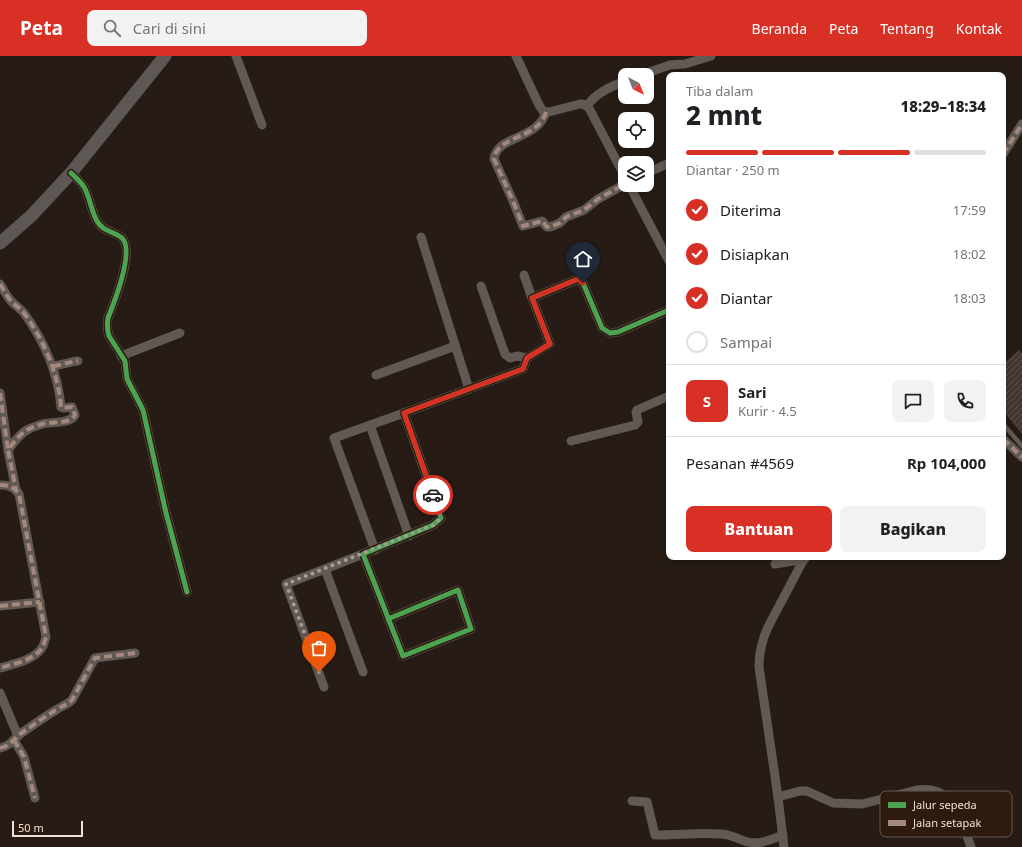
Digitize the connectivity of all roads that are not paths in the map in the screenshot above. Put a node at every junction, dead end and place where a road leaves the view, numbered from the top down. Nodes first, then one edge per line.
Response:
1 (165, 56) edge
2 (236, 56) edge
3 (516, 56) edge
4 (711, 56) edge
5 (654, 71) edge
6 (618, 84) edge
7 (587, 106) junction
8 (546, 112) junction
9 (1022, 124) edge
10 (262, 125) dead end
11 (1006, 149) edge
12 (618, 163) edge
13 (666, 164) edge
14 (654, 170) edge
15 (71, 173) junction
16 (618, 188) edge
17 (633, 192) edge
18 (420, 237) dead end
19 (0, 243) edge
20 (666, 255) edge
21 (524, 275) dead end
22 (0, 284) edge
23 (481, 286) dead end
24 (532, 298) junction
25 (666, 311) edge
26 (180, 333) dead end
27 (455, 346) junction
28 (505, 354) junction
29 (122, 356) junction
30 (527, 358) junction
31 (78, 361) dead end
32 (53, 366) junction
33 (512, 373) junction
34 (376, 375) dead end
35 (469, 389) junction
36 (0, 393) edge
37 (666, 397) edge
38 (404, 413) junction
39 (370, 425) junction
40 (1006, 427) edge
41 (571, 441) dead end
42 (1006, 442) edge
43 (1022, 446) edge
44 (8, 450) junction
45 (1022, 457) edge
46 (0, 485) edge
47 (16, 490) junction
48 (409, 536) junction
49 (375, 550) junction
50 (363, 554) junction
51 (795, 560) edge
52 (804, 560) edge
53 (775, 564) dead end
54 (325, 569) junction
55 (187, 592) dead end
56 (40, 602) junction
57 (0, 606) edge
58 (388, 619) junction
59 (135, 653) dead end
60 (0, 668) edge
61 (363, 672) dead end
62 (324, 687) dead end
63 (0, 693) edge
64 (16, 738) junction
65 (0, 748) edge
66 (914, 791) edge
67 (939, 791) edge
68 (778, 797) junction
69 (35, 798) dead end
70 (880, 800) edge
71 (632, 801) dead end
72 (783, 835) junction
73 (967, 837) edge
74 (784, 847) edge
75 (971, 847) edge

1 - 15 main road
2 - 10 street
3 - 8 street
4 - 5 street
6 - 7 street
7 - 8 street
7 - 12 street
8 - 16 street
9 - 11 street
13 - 14 street
15 - 19 main road
15 - 29 street
17 - 20 street
18 - 27 street
21 - 24 street
22 - 32 street
23 - 28 street
24 - 25 street
24 - 30 street
26 - 29 street
27 - 34 street
27 - 35 street
28 - 30 street
28 - 33 street
29 - 55 street
30 - 33 street
31 - 32 street
32 - 44 street
33 - 35 street
35 - 38 street
36 - 44 street
37 - 41 street
38 - 39 street
38 - 48 street
39 - 48 street
39 - 49 street
40 - 43 lane
42 - 45 street
44 - 47 street
46 - 47 street
47 - 56 street
48 - 49 street
49 - 50 street
50 - 54 street
50 - 58 street
51 - 53 street
52 - 68 street
54 - 61 street
54 - 62 street
56 - 57 street
56 - 60 street
58 - 58 street
59 - 64 street
63 - 64 street
64 - 65 street
64 - 69 street
66 - 67 street
68 - 70 street
68 - 72 street
71 - 72 street
72 - 74 street
73 - 75 street

